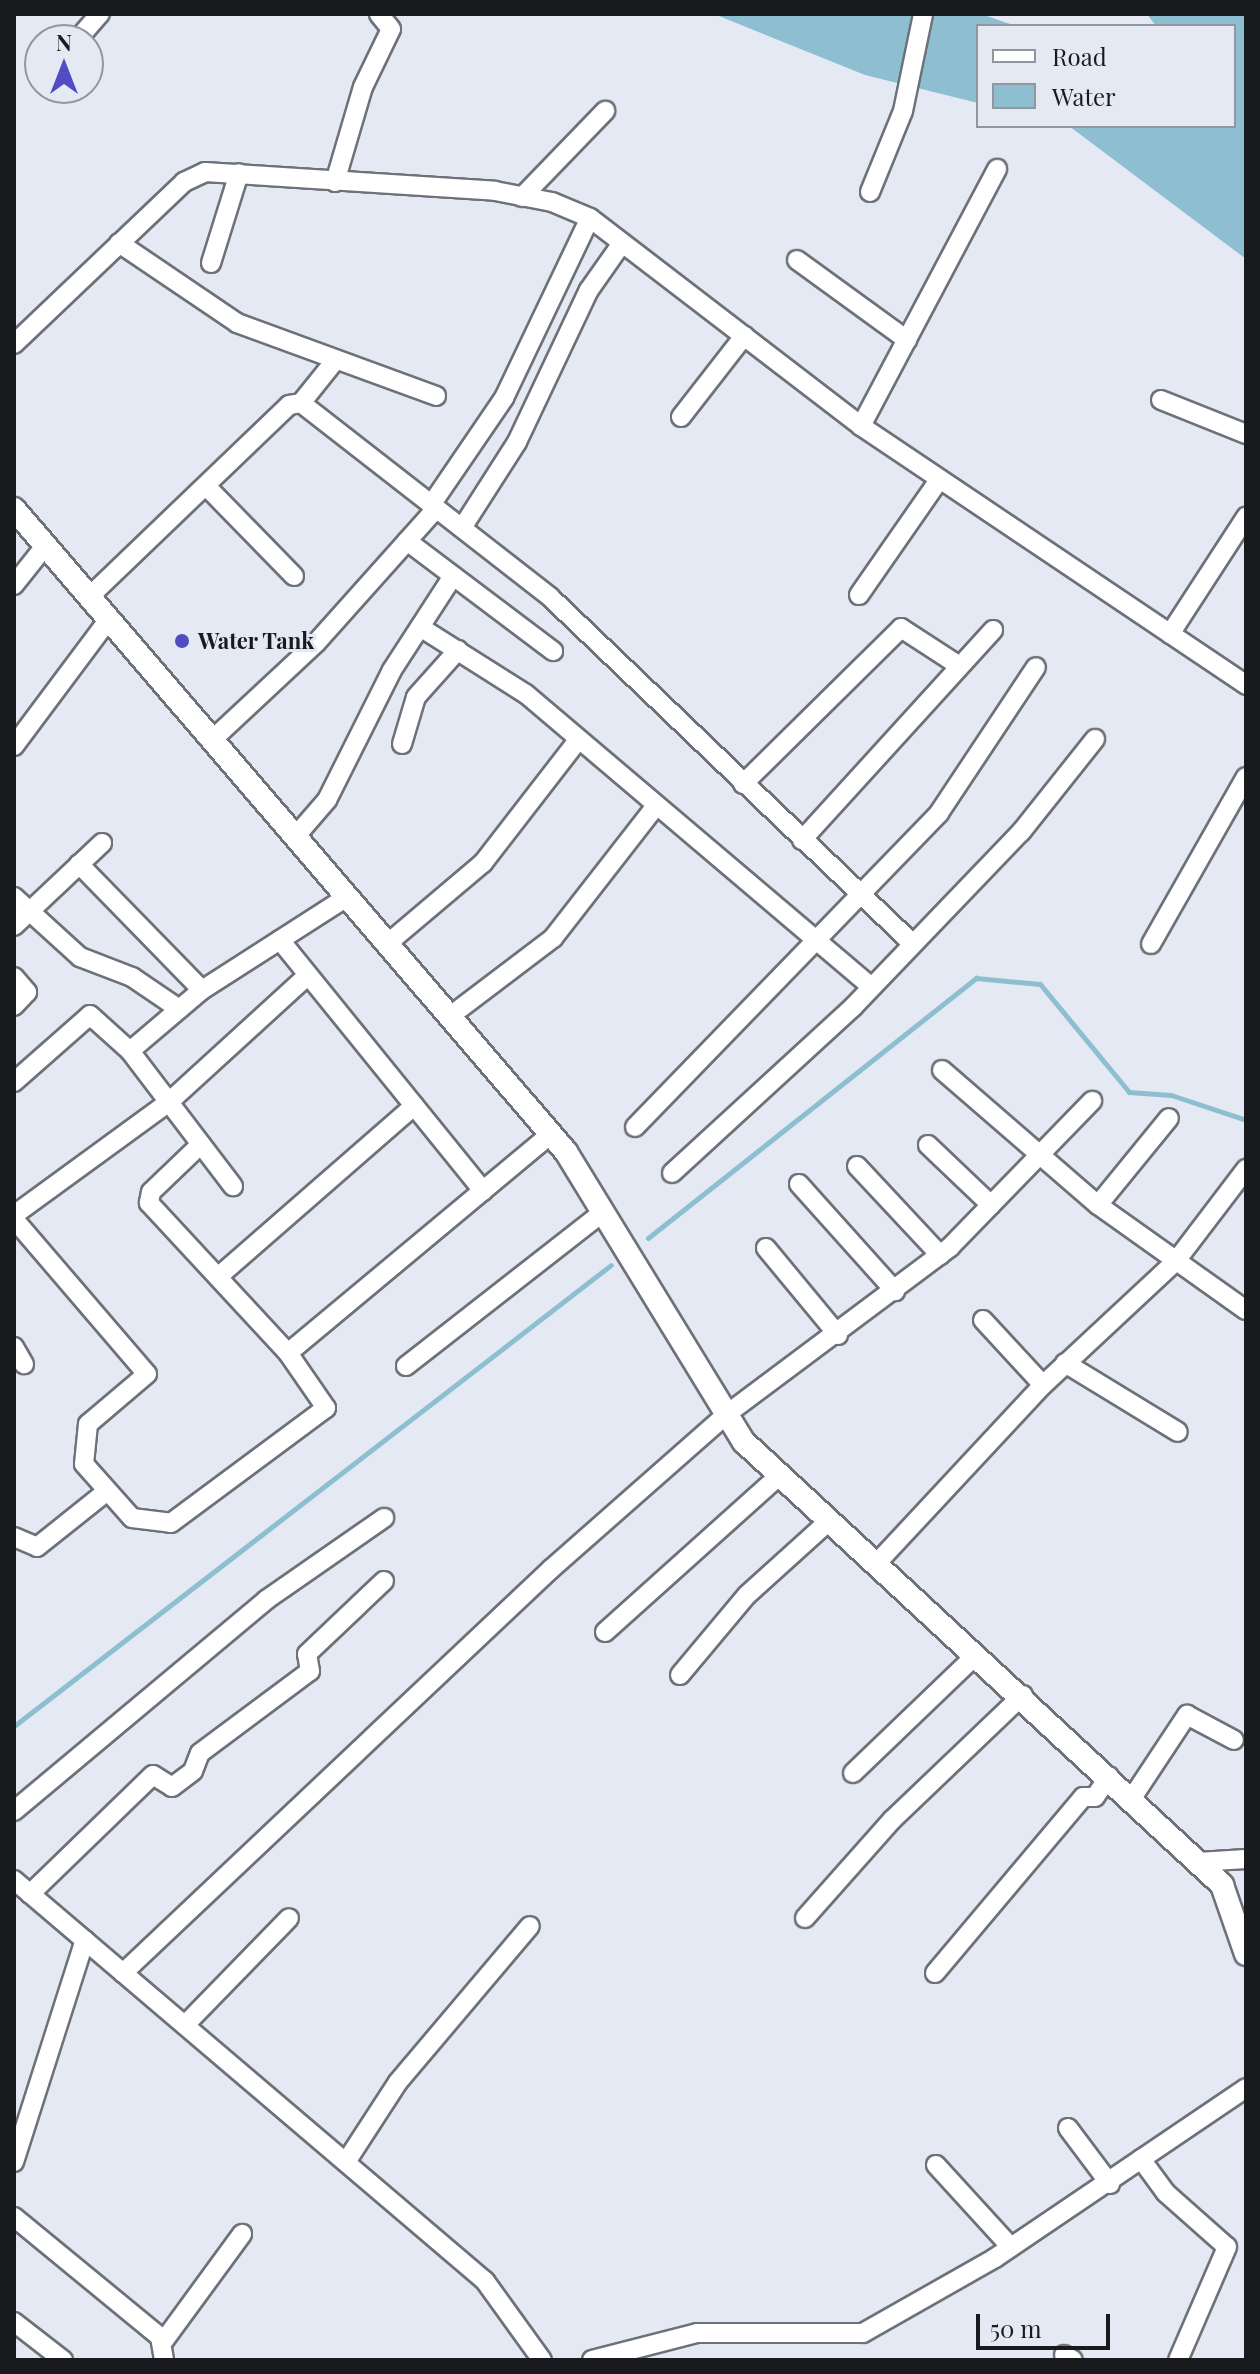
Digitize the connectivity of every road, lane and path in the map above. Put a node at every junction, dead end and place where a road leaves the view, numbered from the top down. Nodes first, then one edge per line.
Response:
1 (379, 14) edge
2 (923, 14) edge
3 (605, 111) dead end
4 (997, 169) dead end
5 (239, 173) junction
6 (335, 182) junction
7 (870, 192) dead end
8 (522, 197) junction
9 (590, 218) junction
10 (119, 243) junction
11 (622, 243) junction
12 (797, 260) dead end
13 (211, 263) dead end
14 (744, 336) junction
15 (907, 340) junction
16 (14, 344) edge
17 (334, 362) junction
18 (436, 396) dead end
19 (1161, 400) dead end
20 (301, 403) junction
21 (681, 417) dead end
22 (861, 426) junction
23 (1246, 434) edge
24 (939, 480) junction
25 (208, 488) junction
26 (434, 507) junction
27 (14, 509) edge
28 (1246, 517) edge
29 (462, 528) junction
30 (407, 541) junction
31 (45, 546) junction
32 (294, 576) dead end
33 (453, 576) junction
34 (14, 585) edge
35 (859, 595) dead end
36 (89, 597) junction
37 (109, 619) junction
38 (420, 627) junction
39 (993, 630) dead end
40 (1170, 634) junction
41 (458, 650) junction
42 (553, 651) dead end
43 (958, 665) junction
44 (1036, 667) dead end
45 (1246, 685) edge
46 (1095, 739) dead end
47 (212, 740) junction
48 (578, 740) junction
49 (402, 744) dead end
50 (14, 746) edge
51 (1246, 777) edge
52 (743, 784) junction
53 (655, 807) junction
54 (295, 837) junction
55 (802, 840) junction
56 (102, 843) dead end
57 (79, 864) junction
58 (861, 896) junction
59 (14, 897) edge
60 (347, 897) junction
61 (29, 911) junction
62 (14, 926) edge
63 (823, 938) junction
64 (280, 940) junction
65 (387, 944) junction
66 (913, 944) junction
67 (1151, 944) dead end
68 (308, 975) junction
69 (14, 977) edge
70 (872, 987) junction
71 (202, 990) junction
72 (14, 1006) edge
73 (179, 1009) junction
74 (449, 1017) junction
75 (130, 1051) junction
76 (942, 1070) dead end
77 (14, 1082) edge
78 (1092, 1101) dead end
79 (169, 1102) junction
80 (414, 1106) junction
81 (1169, 1118) dead end
82 (635, 1127) dead end
83 (550, 1135) junction
84 (201, 1144) junction
85 (928, 1145) dead end
86 (1038, 1156) junction
87 (857, 1166) dead end
88 (1246, 1169) edge
89 (672, 1173) dead end
90 (799, 1184) dead end
91 (233, 1186) dead end
92 (483, 1191) junction
93 (991, 1205) junction
94 (1098, 1205) junction
95 (603, 1212) junction
96 (14, 1217) edge
97 (20, 1240) edge
98 (766, 1248) dead end
99 (940, 1255) junction
100 (1176, 1261) junction
101 (219, 1276) junction
102 (895, 1291) junction
103 (1246, 1310) edge
104 (983, 1320) dead end
105 (838, 1335) junction
106 (14, 1347) edge
107 (288, 1353) junction
108 (1065, 1363) junction
109 (24, 1364) dead end
110 (406, 1366) dead end
111 (1043, 1385) junction
112 (727, 1414) junction
113 (1178, 1432) dead end
114 (780, 1475) junction
115 (106, 1492) junction
116 (384, 1518) dead end
117 (829, 1521) junction
118 (14, 1537) edge
119 (876, 1564) junction
120 (384, 1581) dead end
121 (605, 1632) dead end
122 (975, 1656) junction
123 (680, 1675) dead end
124 (1023, 1695) junction
125 (1234, 1740) dead end
126 (853, 1773) dead end
127 (1109, 1776) junction
128 (1132, 1798) junction
129 (14, 1811) edge
130 (1246, 1859) edge
131 (1198, 1862) junction
132 (14, 1880) edge
133 (30, 1894) junction
134 (289, 1918) dead end
135 (805, 1918) dead end
136 (530, 1926) dead end
137 (85, 1940) junction
138 (1246, 1954) edge
139 (123, 1973) junction
140 (935, 1973) dead end
141 (185, 2025) junction
142 (1246, 2088) edge
143 (1068, 2128) dead end
144 (1141, 2159) junction
145 (14, 2162) edge
146 (346, 2162) junction
147 (936, 2165) dead end
148 (1110, 2184) junction
149 (14, 2217) edge
150 (242, 2234) dead end
151 (1011, 2247) junction
152 (14, 2322) edge
153 (163, 2351) edge
154 (627, 2356) edge
155 (63, 2360) edge
156 (542, 2360) edge
157 (592, 2360) edge
158 (1178, 2360) edge

1 - 6 street
2 - 7 street
3 - 8 street
4 - 15 street
5 - 6 street
5 - 10 street
5 - 13 street
6 - 8 street
8 - 9 street
9 - 11 street
9 - 26 street
10 - 16 street
10 - 17 street
11 - 14 street
11 - 29 street
12 - 15 street
14 - 21 street
14 - 22 street
15 - 22 street
17 - 18 street
17 - 20 street
19 - 23 street
20 - 25 street
20 - 26 street
22 - 24 street
24 - 35 street
24 - 40 street
25 - 32 street
25 - 36 street
26 - 29 street
26 - 30 street
27 - 31 street
28 - 40 street
29 - 52 street
30 - 33 street
30 - 47 street
31 - 34 street
31 - 36 street
33 - 38 street
33 - 42 street
36 - 37 street
37 - 47 street
37 - 50 street
38 - 41 street
38 - 54 street
39 - 43 street
40 - 45 street
41 - 48 street
41 - 49 street
43 - 52 street
43 - 55 street
44 - 58 street
46 - 66 street
47 - 54 street
48 - 53 street
48 - 65 street
51 - 67 street
52 - 55 street
53 - 63 street
53 - 74 street
54 - 60 street
55 - 58 street
56 - 57 street
57 - 61 street
57 - 71 street
58 - 63 street
58 - 66 street
59 - 61 street
60 - 64 street
60 - 65 street
61 - 62 street
61 - 73 street
63 - 70 street
63 - 82 street
64 - 68 street
64 - 71 street
65 - 74 street
66 - 70 street
68 - 79 street
68 - 80 street
69 - 72 street
70 - 89 street
71 - 73 street
73 - 75 street
74 - 83 street
75 - 77 street
75 - 79 street
76 - 86 street
78 - 86 street
79 - 84 street
79 - 96 street
80 - 92 street
80 - 101 street
81 - 94 street
83 - 92 street
83 - 95 street
84 - 91 street
84 - 101 street
85 - 93 street
86 - 93 street
86 - 94 street
87 - 99 street
88 - 100 street
90 - 102 street
92 - 107 street
93 - 99 street
94 - 100 street
95 - 110 street
95 - 112 street
96 - 97 street
97 - 115 street
98 - 105 street
99 - 102 street
100 - 103 street
100 - 108 street
101 - 107 street
102 - 105 street
104 - 111 street
105 - 112 street
106 - 109 street
107 - 115 street
108 - 111 street
108 - 113 street
111 - 119 street
112 - 114 street
112 - 139 street
114 - 117 street
114 - 121 street
115 - 118 street
116 - 129 street
117 - 119 street
117 - 123 street
119 - 122 street
120 - 133 street
122 - 124 street
122 - 126 street
124 - 127 street
124 - 135 street
125 - 128 street
127 - 128 street
127 - 140 street
128 - 131 street
130 - 131 street
131 - 138 street
132 - 133 street
133 - 137 street
134 - 141 street
136 - 146 street
137 - 139 street
137 - 145 street
139 - 141 street
141 - 146 street
142 - 144 street
143 - 148 street
144 - 148 street
144 - 158 street
146 - 156 street
147 - 151 street
148 - 151 street
149 - 153 street
150 - 153 street
151 - 154 street
152 - 155 street
154 - 157 street

